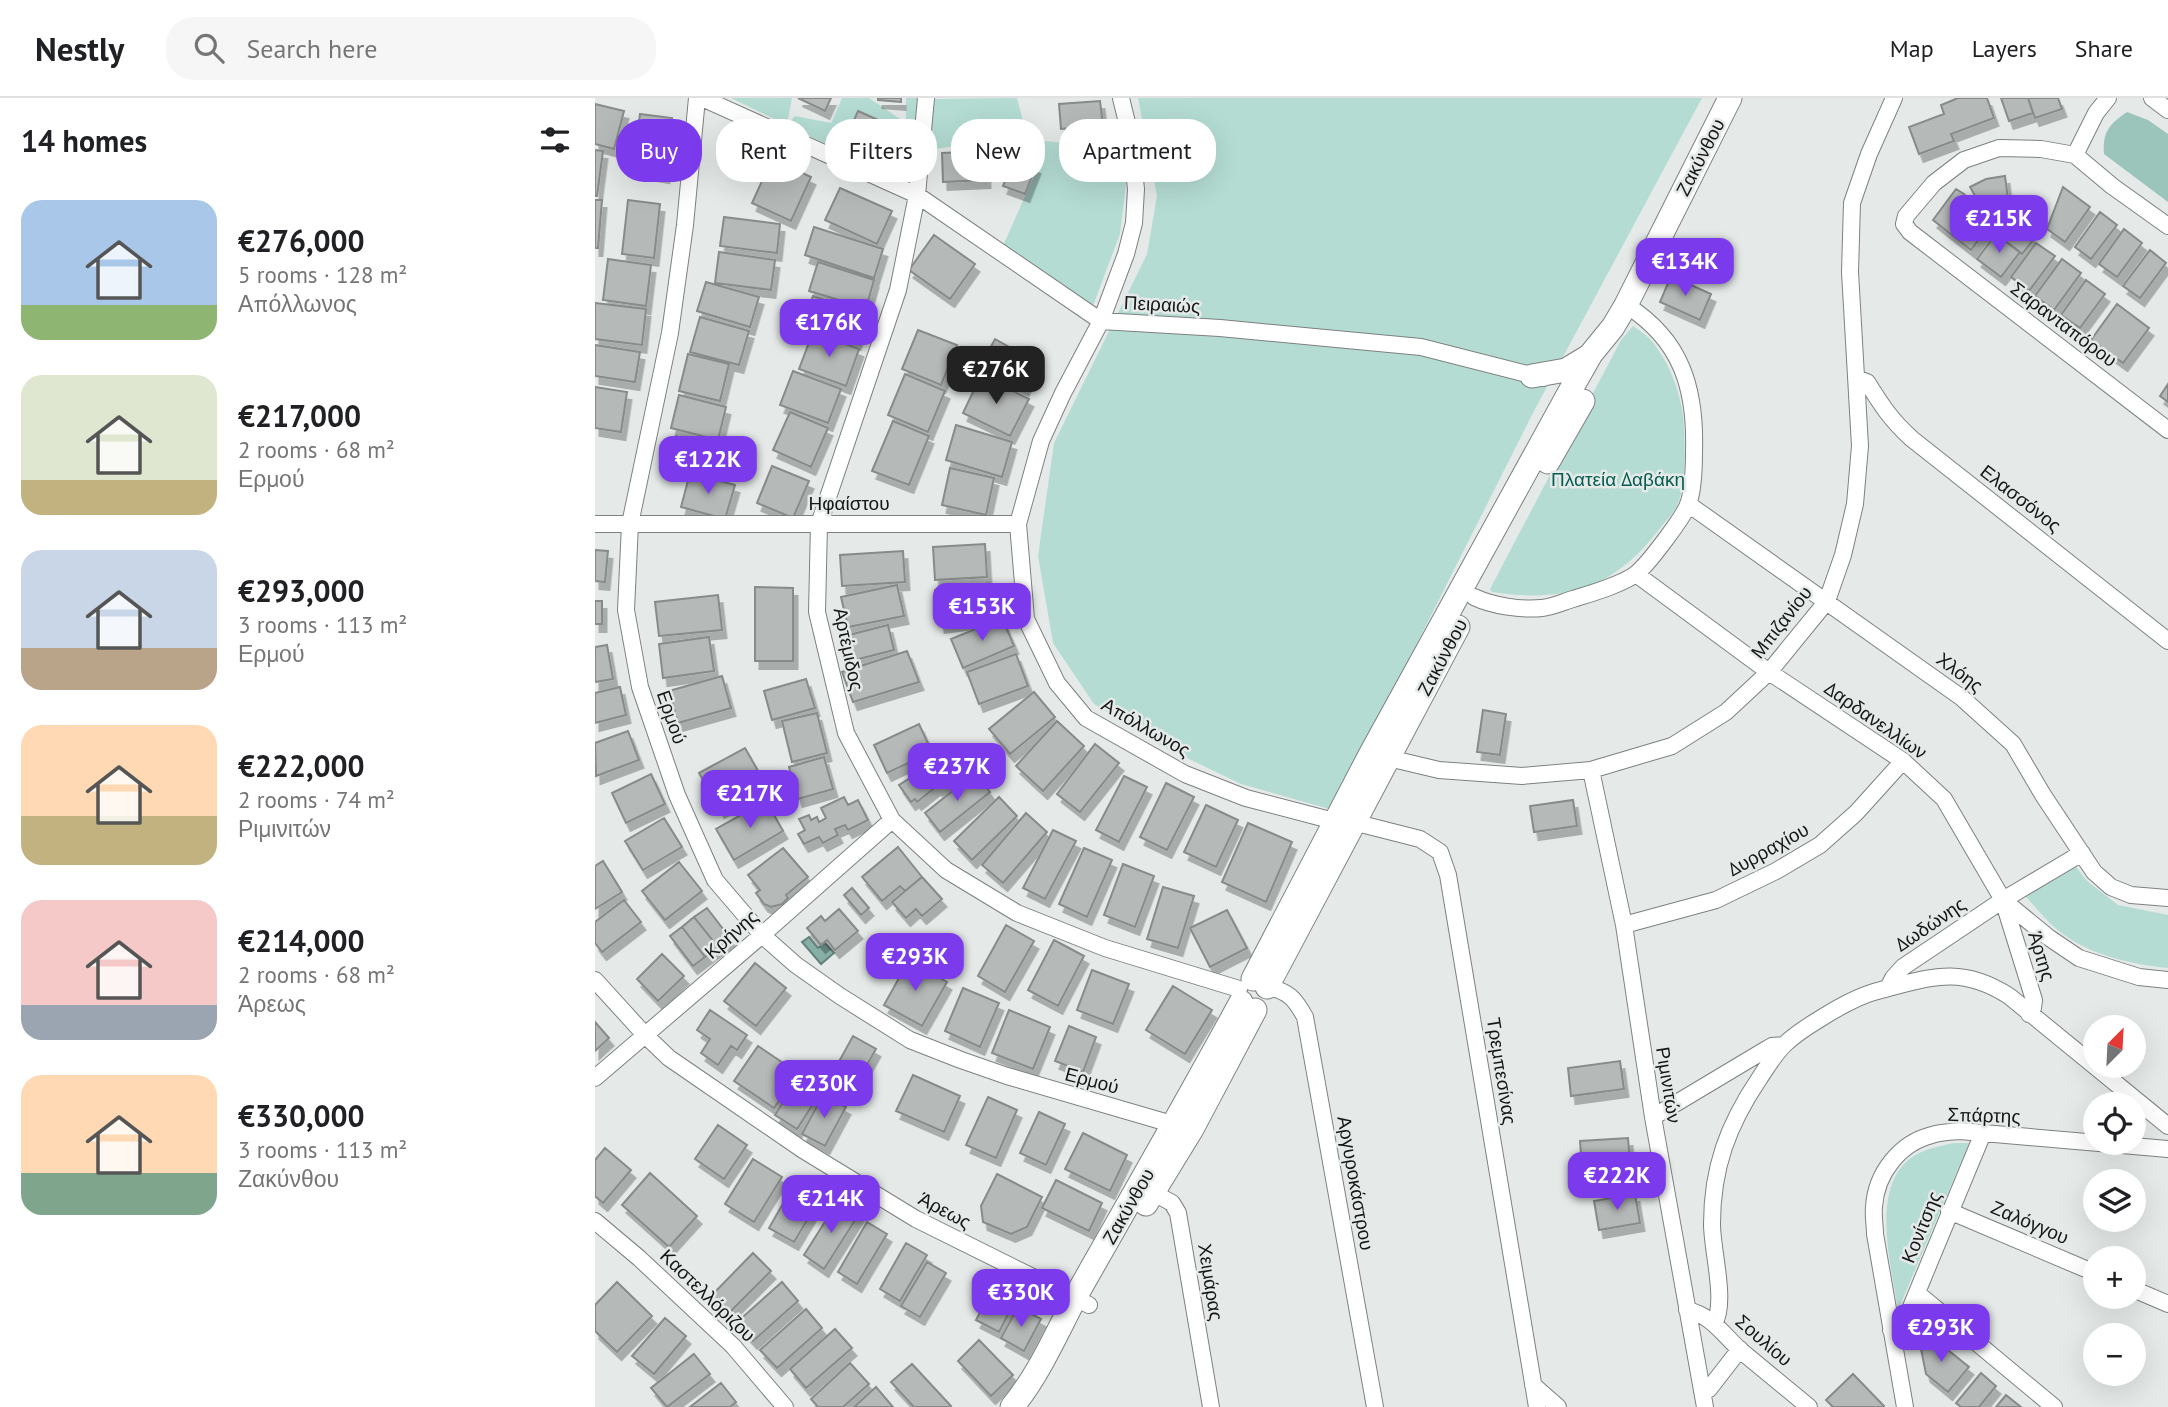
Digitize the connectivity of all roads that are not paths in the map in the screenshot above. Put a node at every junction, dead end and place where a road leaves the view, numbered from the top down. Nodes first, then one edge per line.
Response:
1 (700, 98) edge
2 (926, 98) edge
3 (1121, 98) edge
4 (1730, 98) edge
5 (1894, 98) edge
6 (2108, 98) edge
7 (2152, 98) edge
8 (2168, 110) edge
9 (2075, 155) junction
10 (917, 195) junction
11 (2168, 226) edge
12 (1626, 305) junction
13 (1101, 321) junction
14 (1613, 327) junction
15 (1591, 354) junction
16 (1538, 377) junction
17 (1858, 379) junction
18 (1581, 387) junction
19 (1560, 411) junction
20 (2168, 430) edge
21 (1688, 504) junction
22 (595, 524) edge
23 (630, 524) junction
24 (819, 524) junction
25 (1018, 524) junction
26 (1636, 574) junction
27 (1474, 597) junction
28 (1827, 601) junction
29 (2168, 641) edge
30 (1769, 672) junction
31 (1379, 756) junction
32 (1903, 761) junction
33 (1591, 770) junction
34 (892, 820) junction
35 (1344, 821) junction
36 (2082, 853) junction
37 (2168, 898) edge
38 (2003, 901) junction
39 (1624, 925) junction
40 (762, 935) junction
41 (595, 980) edge
42 (2168, 980) edge
43 (1888, 988) junction
44 (1251, 993) junction
45 (2029, 1014) junction
46 (645, 1035) junction
47 (1784, 1045) junction
48 (595, 1078) edge
49 (1653, 1117) junction
50 (2168, 1126) edge
51 (1183, 1127) junction
52 (1983, 1133) junction
53 (2168, 1149) edge
54 (1146, 1189) junction
55 (1949, 1211) junction
56 (595, 1221) edge
57 (2083, 1268) edge
58 (1917, 1293) junction
59 (2146, 1295) edge
60 (1082, 1301) junction
61 (2168, 1304) edge
62 (1688, 1310) junction
63 (1714, 1324) junction
64 (1891, 1330) junction
65 (1740, 1349) junction
66 (1533, 1385) junction
67 (1703, 1399) edge
68 (1019, 1406) edge
69 (785, 1407) edge
70 (1211, 1407) edge
71 (1375, 1407) edge
72 (1537, 1407) edge
73 (1558, 1407) edge
74 (1809, 1407) edge
75 (1905, 1407) edge
76 (2054, 1407) edge

1 - 10 street, Πειραιώς
1 - 23 street, Ερμού
2 - 10 street, Αρτέμιδος
3 - 13 street, Απόλλωνος
4 - 12 street, Ζακύνθου
5 - 17 street, Μπιζανίου
6 - 9 street
7 - 8 street
9 - 11 street
9 - 20 street, Σαρανταπόρου
10 - 13 street, Πειραιώς
10 - 24 street, Αρτέμιδος
12 - 14 street, Ζακύνθου
12 - 21 street
13 - 16 street, Πειραιώς
13 - 25 street, Απόλλωνος
14 - 15 street, Ζακύνθου
14 - 18 street, Ζακύνθου
15 - 16 street
15 - 18 street, Ζακύνθου
16 - 18 street, Πειραιώς
16 - 19 street
17 - 28 street, Μπιζανίου
17 - 29 street, Ελασσόνος
18 - 19 street, Ζακύνθου
18 - 27 street, Ζακύνθου
19 - 31 street, Ζακύνθου
21 - 26 street
21 - 28 street, Χλόης
22 - 23 street, Ηφαίστου
23 - 24 street, Ηφαίστου
23 - 40 street, Ερμού
24 - 25 street, Ηφαίστου
24 - 34 street, Αρτέμιδος
25 - 35 street, Απόλλωνος
26 - 27 street
26 - 30 street, Δαρδανελλίων
27 - 31 street, Ζακύνθου
28 - 30 street, Μπιζανίου
28 - 36 street, Χλόης
30 - 32 street, Δαρδανελλίων
30 - 33 street, Μπιζανίου
31 - 33 street, Μπιζανίου
31 - 35 street, Ζακύνθου
32 - 38 street, Δαρδανελλίων
32 - 39 street, Δυρραχίου
33 - 39 street, Ριμινιτών
34 - 40 street, Κρήνης
34 - 44 street, Αρτέμιδος
35 - 44 street, Ζακύνθου
35 - 66 street, Τρεμπεσίνας
36 - 37 street, Χλόης
36 - 38 street, Δωδώνης
38 - 42 street, Δαρδανελλίων
38 - 43 street, Δωδώνης
38 - 45 street, Άρτης
39 - 49 street, Ριμινιτών
40 - 46 street, Κρήνης
40 - 51 street, Ερμού
41 - 46 street, Άρεως
43 - 45 street, Δωδώνης
43 - 47 street, Δωδώνης
44 - 51 street, Ζακύνθου
44 - 71 street, Αργυροκάστρου
45 - 50 street
46 - 48 street, Κρήνης
46 - 60 street, Άρεως
47 - 49 street, Δωδώνης
47 - 63 street, Δωδώνης
49 - 62 street, Ριμινιτών
51 - 54 street, Ζακύνθου
52 - 53 street, Σπάρτης
52 - 55 street, Κονίτσης
52 - 64 street, Σπάρτης
54 - 60 street, Ζακύνθου
54 - 70 street, Χειμάρας
55 - 57 street, Ζαλόγγου
55 - 58 street, Κονίτσης
56 - 69 street, Καστελλόριζου
58 - 64 street, Κονίτσης
58 - 76 street
59 - 61 street
60 - 68 street, Ζακύνθου
62 - 63 street, Σουλίου
62 - 67 street, Ριμινιτών
63 - 65 street, Σουλίου
64 - 75 street, Σπάρτης
65 - 67 street
65 - 74 street, Σουλίου
66 - 72 street, Τρεμπεσίνας
66 - 73 street

